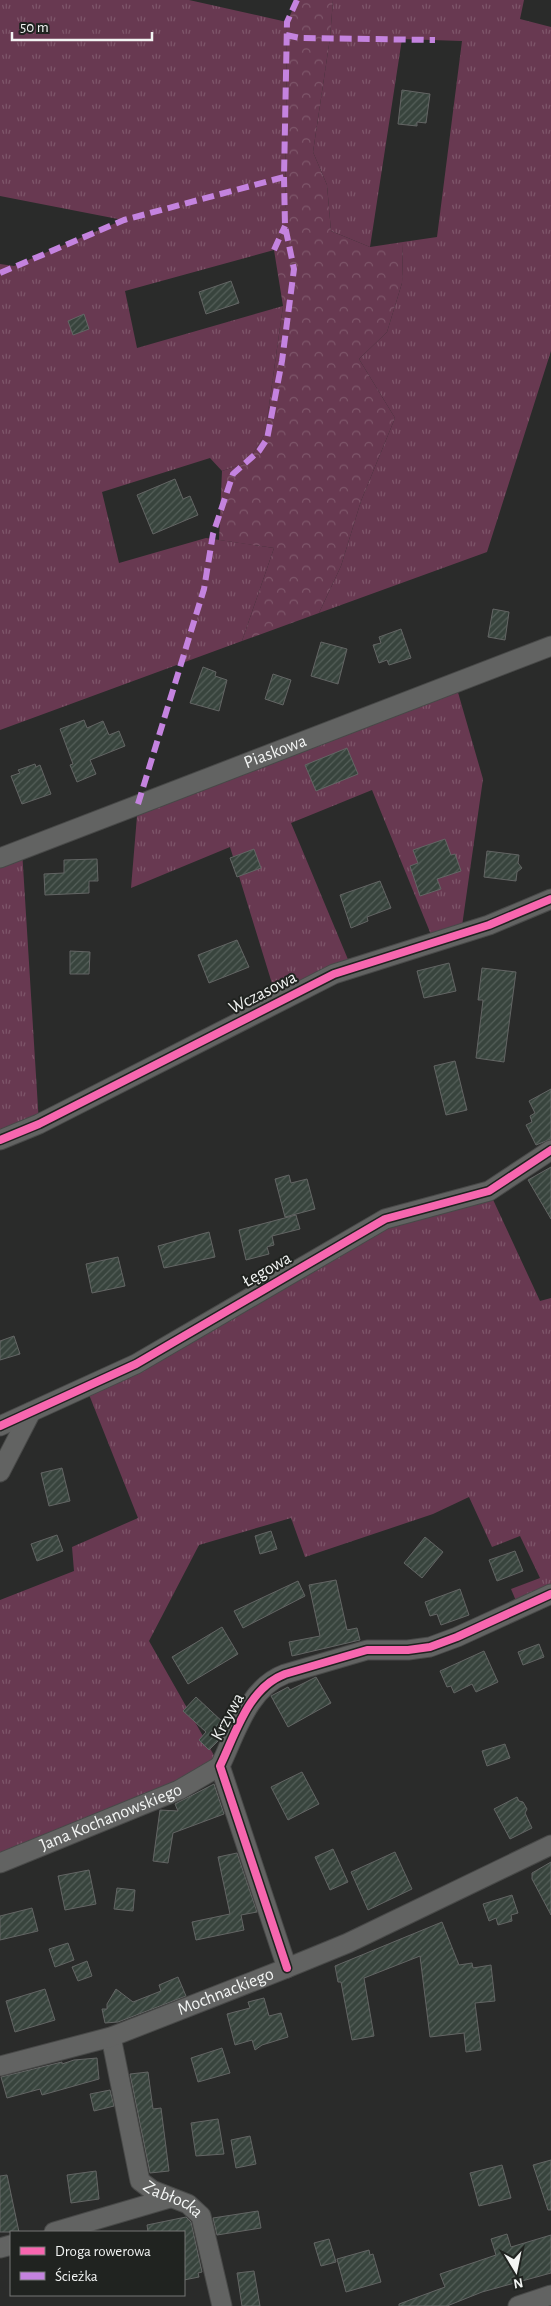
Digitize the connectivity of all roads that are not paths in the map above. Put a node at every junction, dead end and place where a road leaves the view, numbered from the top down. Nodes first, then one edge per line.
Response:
1 (551, 646) edge
2 (0, 858) edge
3 (551, 899) edge
4 (0, 1140) edge
5 (551, 1150) edge
6 (31, 1412) junction
7 (0, 1426) edge
8 (0, 1472) edge
9 (551, 1594) edge
10 (220, 1766) junction
11 (551, 1845) edge
12 (0, 1863) edge
13 (287, 1968) junction
14 (111, 2037) junction
15 (0, 2066) edge
16 (170, 2198) junction
17 (57, 2231) edge
18 (551, 2296) edge
19 (222, 2306) edge
20 (518, 2306) edge

1 - 2 street, Piaskowa
3 - 4 street, Wczasowa
5 - 6 street, Łęgowa
6 - 7 street, Łęgowa
6 - 8 street
9 - 10 street, Krzywa
10 - 12 street, Jana Kochanowskiego
10 - 13 street, Krzywa
11 - 13 street, Mochnackiego
13 - 14 street, Mochnackiego
14 - 15 street, Mochnackiego
14 - 16 street, Zabłocka
16 - 17 street
16 - 19 street, Zabłocka
18 - 20 street

